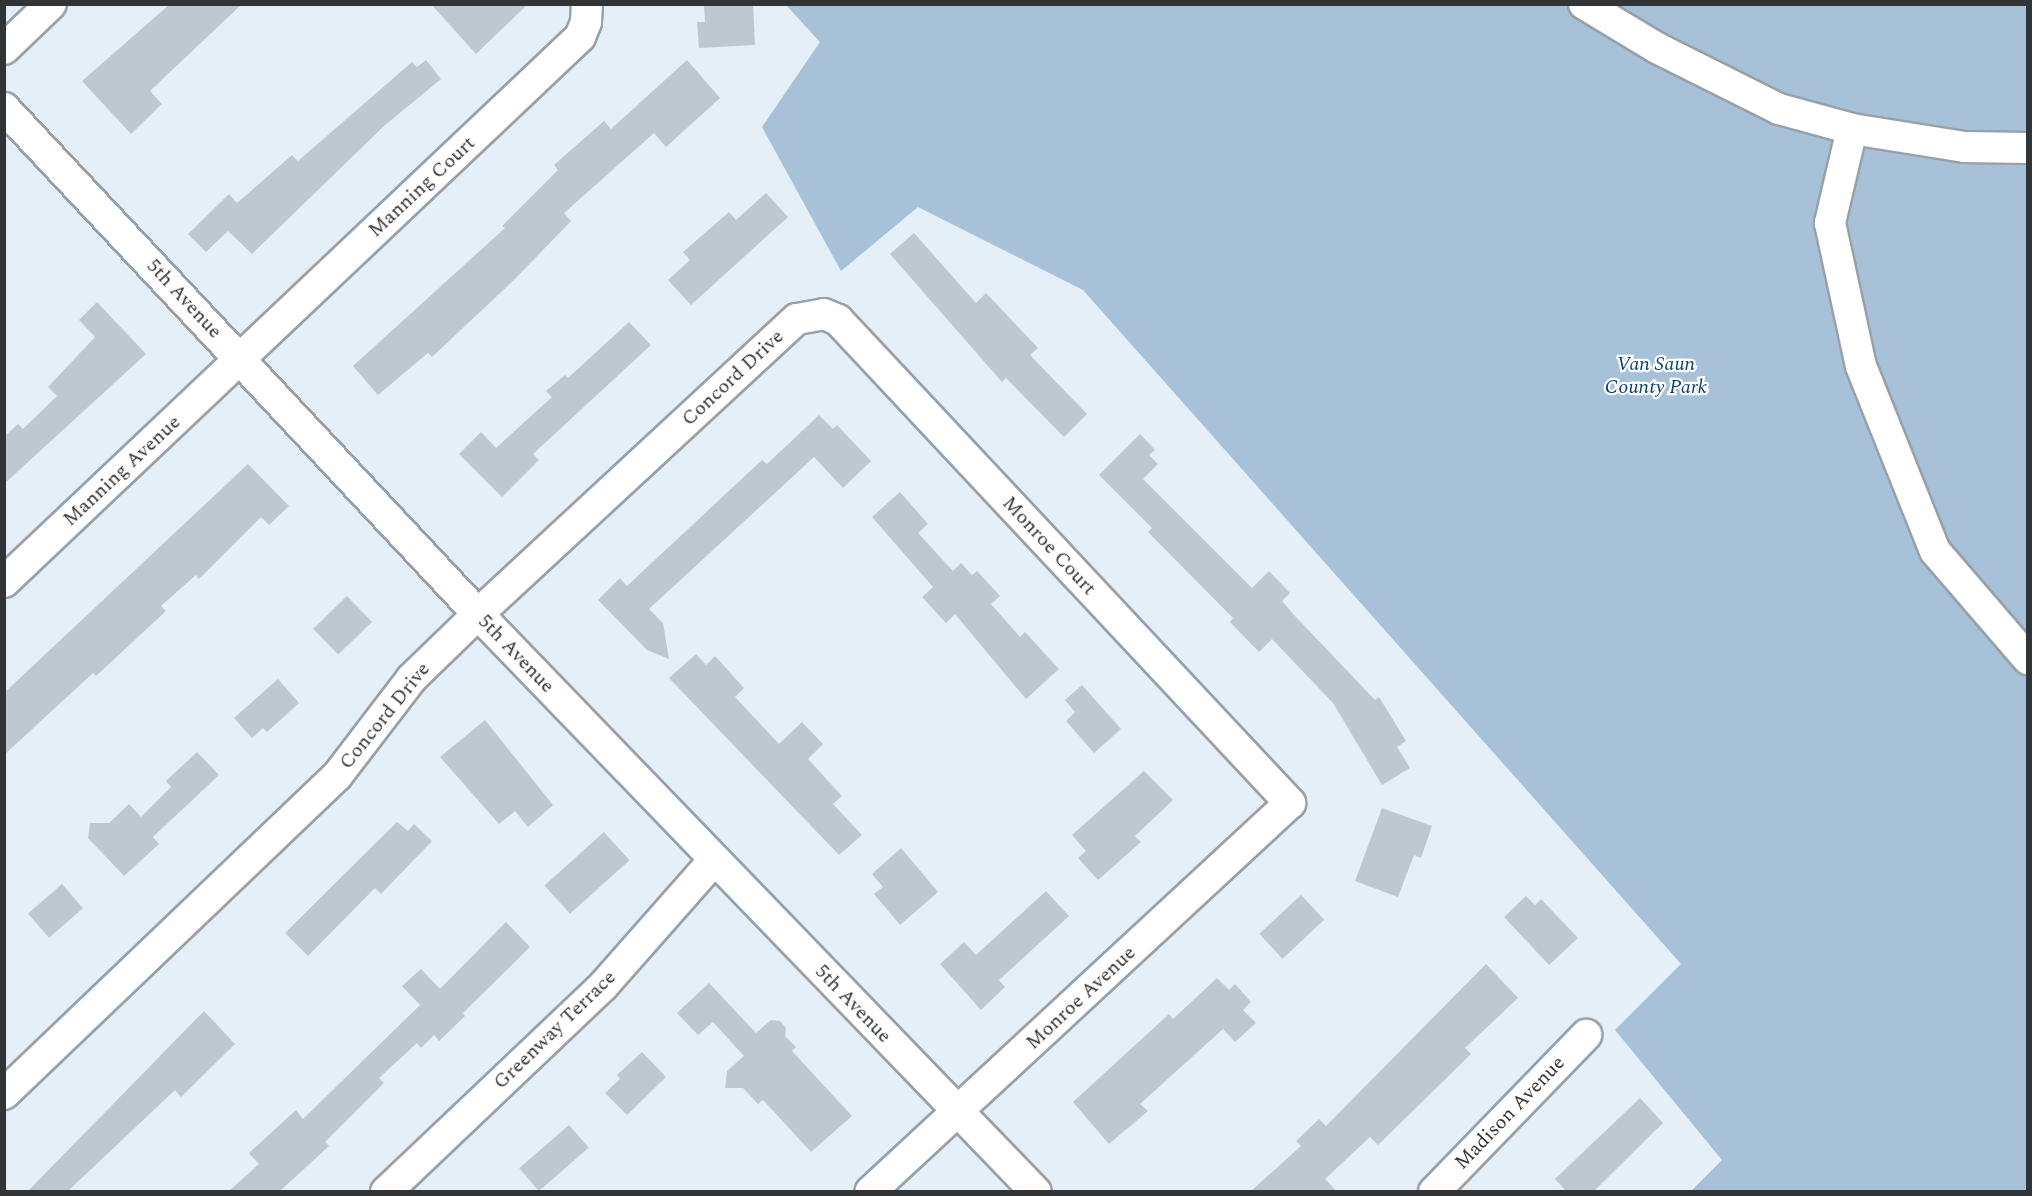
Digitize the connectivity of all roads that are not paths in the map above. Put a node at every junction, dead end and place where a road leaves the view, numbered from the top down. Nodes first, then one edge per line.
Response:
1 (51, 4) edge
2 (587, 4) edge
3 (1584, 4) edge
4 (4, 49) edge
5 (4, 108) edge
6 (1852, 129) junction
7 (2028, 148) edge
8 (798, 319) joint
9 (240, 359) junction
10 (4, 582) edge
11 (478, 614) junction
12 (2028, 659) edge
13 (1290, 803) joint
14 (714, 860) junction
15 (1586, 1035) dead end
16 (4, 1094) edge
17 (957, 1113) junction
18 (386, 1191) edge
19 (870, 1191) edge
20 (1036, 1191) edge
21 (1434, 1191) edge

1 - 4 street
2 - 9 street, Manning Court
3 - 6 street
5 - 9 street, 5th Avenue
6 - 7 street
6 - 12 street
8 - 11 street, Concord Drive
8 - 13 street, Monroe Court
9 - 10 street, Manning Avenue
9 - 11 street, 5th Avenue
11 - 14 street, 5th Avenue
11 - 16 street, Concord Drive
13 - 17 street, Monroe Avenue
14 - 17 street, 5th Avenue
14 - 18 street, Greenway Terrace
15 - 21 street, Madison Avenue
17 - 19 street, Monroe Avenue
17 - 20 street, 5th Avenue

